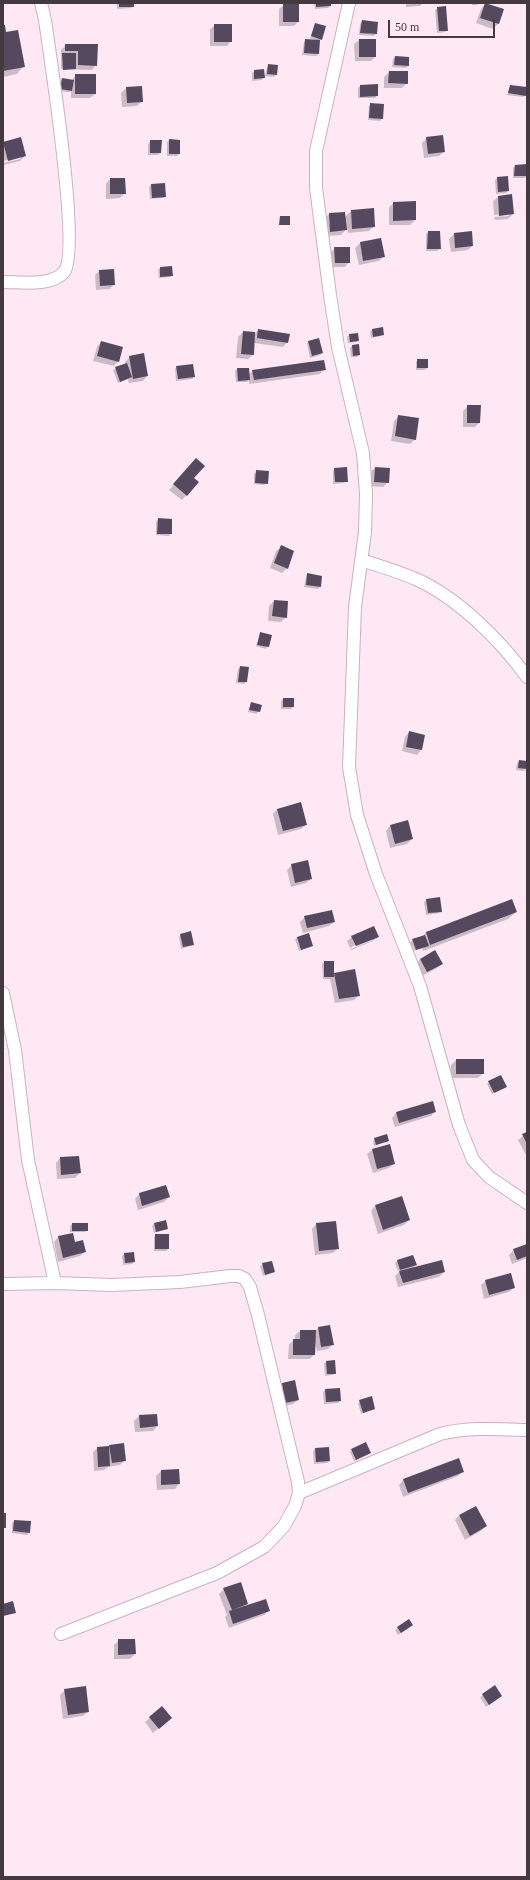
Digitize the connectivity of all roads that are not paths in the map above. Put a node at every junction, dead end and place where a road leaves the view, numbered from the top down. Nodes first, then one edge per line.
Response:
1 (41, 3) edge
2 (349, 3) edge
3 (6, 283) edge
4 (361, 560) junction
5 (527, 677) edge
6 (3, 993) edge
7 (527, 1203) edge
8 (55, 1283) junction
9 (3, 1284) edge
10 (527, 1430) edge
11 (299, 1493) junction
12 (61, 1634) dead end

1 - 3 street
2 - 4 street
4 - 5 street
4 - 7 street
6 - 8 street
8 - 9 street
8 - 11 street
10 - 11 street
11 - 12 street

